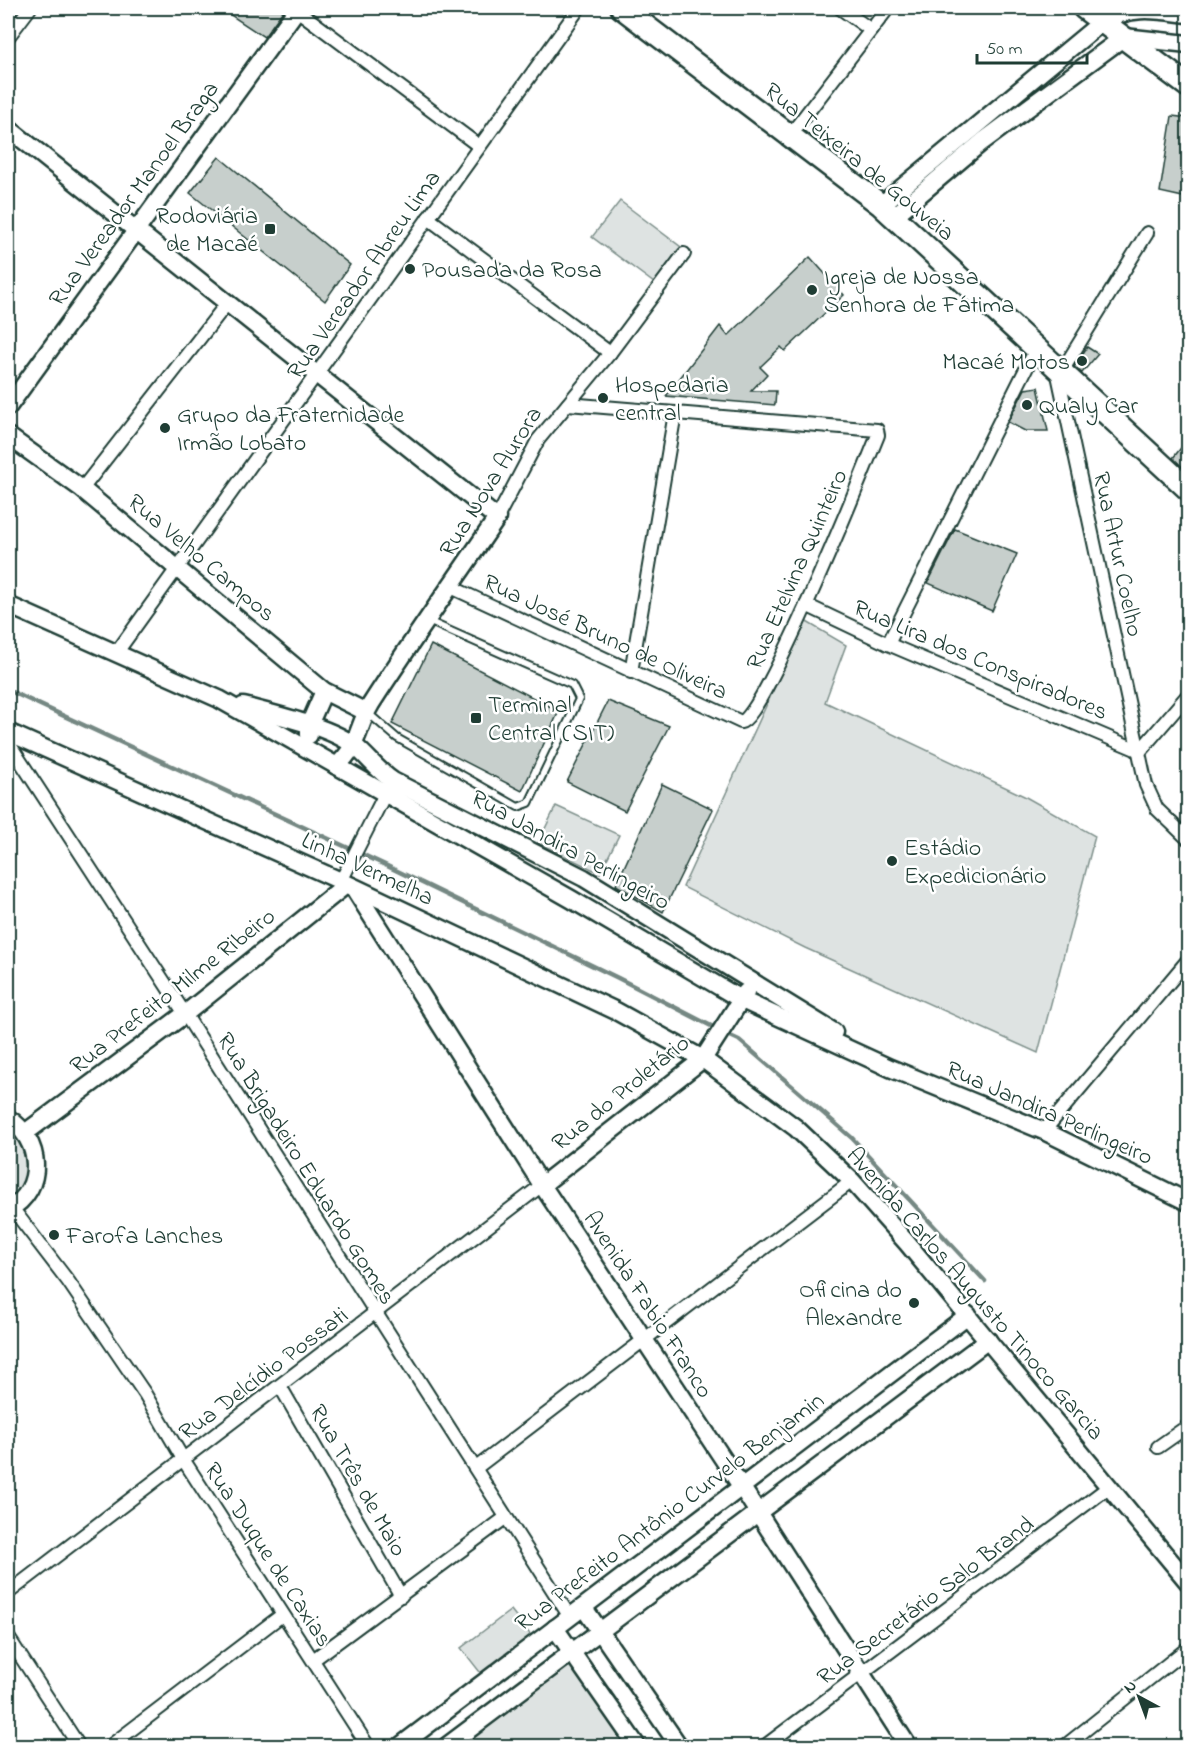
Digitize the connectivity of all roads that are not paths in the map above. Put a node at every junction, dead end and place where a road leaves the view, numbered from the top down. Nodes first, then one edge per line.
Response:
1 (30, 8) edge
2 (297, 8) edge
3 (579, 8) edge
4 (622, 8) edge
5 (840, 8) edge
6 (888, 8) edge
7 (1084, 8) edge
8 (1144, 8) edge
9 (1123, 9) edge
10 (1188, 14) edge
11 (1103, 21) junction
12 (871, 30) junction
13 (8, 37) edge
14 (1124, 37) junction
15 (1188, 44) edge
16 (1036, 77) junction
17 (1188, 86) edge
18 (1049, 91) junction
19 (8, 128) edge
20 (791, 134) junction
21 (976, 136) junction
22 (479, 146) junction
23 (887, 211) junction
24 (428, 218) junction
25 (134, 231) junction
26 (1147, 232) dead end
27 (684, 254) dead end
28 (228, 302) junction
29 (1037, 347) junction
30 (610, 353) junction
31 (1059, 369) junction
32 (318, 374) junction
33 (568, 404) junction
34 (8, 407) edge
35 (675, 413) junction
36 (8, 436) edge
37 (82, 489) junction
38 (1188, 489) edge
39 (497, 518) junction
40 (176, 566) junction
41 (451, 587) junction
42 (8, 605) edge
43 (806, 605) junction
44 (425, 620) junction
45 (888, 644) junction
46 (117, 652) junction
47 (631, 672) junction
48 (324, 691) junction
49 (1188, 695) edge
50 (219, 699) junction
51 (366, 711) junction
52 (744, 722) joint
53 (309, 725) junction
54 (8, 732) edge
55 (8, 742) edge
56 (355, 746) junction
57 (308, 750) junction
58 (1140, 751) junction
59 (336, 766) junction
60 (386, 794) junction
61 (1188, 839) edge
62 (584, 878) junction
63 (347, 884) junction
64 (571, 899) junction
65 (405, 911) junction
66 (379, 928) junction
67 (1188, 960) edge
68 (745, 976) junction
69 (742, 1000) junction
70 (185, 1014) junction
71 (705, 1056) junction
72 (890, 1068) junction
73 (8, 1118) edge
74 (1044, 1131) junction
75 (26, 1133) junction
76 (852, 1181) junction
77 (543, 1185) junction
78 (1188, 1202) edge
79 (10, 1209) edge
80 (375, 1315) junction
81 (968, 1315) junction
82 (644, 1340) junction
83 (988, 1340) junction
84 (280, 1386) junction
85 (1188, 1426) edge
86 (1158, 1447) dead end
87 (183, 1459) junction
88 (476, 1468) junction
89 (741, 1486) junction
90 (1110, 1486) junction
91 (758, 1512) junction
92 (505, 1518) junction
93 (1188, 1582) edge
94 (8, 1593) edge
95 (401, 1596) junction
96 (577, 1612) junction
97 (282, 1615) junction
98 (555, 1628) junction
99 (599, 1632) junction
100 (8, 1637) edge
101 (1188, 1648) edge
102 (572, 1652) junction
103 (313, 1660) junction
104 (863, 1673) junction
105 (634, 1745) edge
106 (79, 1746) edge
107 (110, 1746) edge
108 (368, 1746) edge
109 (400, 1746) edge
110 (447, 1746) edge
111 (679, 1746) edge
112 (765, 1746) edge
113 (908, 1746) edge
114 (1065, 1746) edge

1 - 13 street
2 - 22 street
2 - 25 main road, Rua Vereador Manoel Braga
3 - 22 street, Rua Vereador Abreu Lima
4 - 20 highway, Rua Teixeira de Gouveia
5 - 12 street
6 - 12 street
7 - 11 highway
8 - 9 main road
8 - 10 main road
9 - 11 main road
11 - 14 highway
11 - 16 main road
12 - 20 street
14 - 15 main road
14 - 17 highway
14 - 18 main road
16 - 18 main road
16 - 21 main road
18 - 21 main road
19 - 25 main road
20 - 23 highway, Rua Teixeira de Gouveia
21 - 23 main road
22 - 24 street, Rua Vereador Abreu Lima
23 - 29 highway, Rua Teixeira de Gouveia
24 - 30 street
24 - 32 street, Rua Vereador Abreu Lima
25 - 28 main road
25 - 34 main road, Rua Vereador Manoel Braga
26 - 31 street
27 - 30 street, Rua Nova Aurora
28 - 32 main road
28 - 37 street
29 - 31 highway, Rua Teixeira de Gouveia
29 - 45 street
30 - 33 street, Rua Nova Aurora
31 - 38 highway, Rua Teixeira de Gouveia
31 - 58 street, Rua Artur Coelho
32 - 39 main road
32 - 40 street, Rua Vereador Abreu Lima
33 - 35 street
33 - 39 street, Rua Nova Aurora
35 - 43 street, Rua Etelvina Quinteiro
35 - 47 street
36 - 37 main road, Rua Velho Campos
37 - 40 main road, Rua Velho Campos
39 - 41 main road, Rua Nova Aurora
40 - 46 street, Rua Vereador Abreu Lima
40 - 48 main road, Rua Velho Campos
41 - 44 main road, Rua Nova Aurora
41 - 47 street, Rua José Bruno de Oliveira
42 - 46 main road, Rua Jandira Perlingeiro
43 - 45 street, Rua Lira dos Conspiradores
43 - 52 street, Rua Etelvina Quinteiro
44 - 51 main road, Rua Nova Aurora
44 - 51 lane
45 - 58 street, Rua Lira dos Conspiradores
46 - 50 main road, Rua Jandira Perlingeiro
47 - 52 street, Rua José Bruno de Oliveira
48 - 51 main road, Rua Velho Campos
48 - 53 main road
49 - 58 street
50 - 53 main road, Rua Jandira Perlingeiro
50 - 57 main road, Rua Jandira Perlingeiro
51 - 56 main road, Rua Nova Aurora
53 - 56 main road, Rua Jandira Perlingeiro
53 - 57 main road
54 - 63 main road, Linha Vermelha
55 - 70 street, Rua Brigadeiro Eduardo Gomes
56 - 59 main road
56 - 62 main road, Rua Jandira Perlingeiro
57 - 59 main road, Rua Jandira Perlingeiro
58 - 61 street, Rua Artur Coelho
59 - 60 main road, Rua Jandira Perlingeiro
60 - 63 street
60 - 64 main road, Rua Jandira Perlingeiro
62 - 64 main road
62 - 68 main road, Rua Jandira Perlingeiro
63 - 65 main road, Linha Vermelha
63 - 66 main road, Avenida Fabio Franco
63 - 70 main road, Rua Prefeito Milme Ribeiro
64 - 69 main road, Rua Jandira Perlingeiro
65 - 66 main road
65 - 71 main road, Linha Vermelha
66 - 77 main road, Avenida Fabio Franco
67 - 74 street
68 - 69 main road
68 - 72 main road, Rua Jandira Perlingeiro
69 - 71 main road, Rua do Proletário
69 - 72 main road, Rua Jandira Perlingeiro
70 - 75 main road, Rua Prefeito Milme Ribeiro
70 - 80 street, Rua Brigadeiro Eduardo Gomes
71 - 76 main road, Avenida Carlos Augusto Tinoco Garcia
71 - 77 main road, Rua do Proletário
72 - 74 main road, Rua Jandira Perlingeiro
73 - 75 main road
74 - 78 main road, Rua Jandira Perlingeiro
75 - 79 main road
76 - 81 main road, Avenida Carlos Augusto Tinoco Garcia
76 - 82 street
77 - 80 street, Rua Delcídio Possati
77 - 82 main road, Avenida Fabio Franco
79 - 87 street, Rua Duque de Caxias
80 - 84 street, Rua Delcídio Possati
80 - 88 street, Rua Brigadeiro Eduardo Gomes
81 - 83 main road, Avenida Carlos Augusto Tinoco Garcia
81 - 89 main road, Rua Prefeito Antônio Curvelo Benjamin
82 - 88 street
82 - 89 main road, Avenida Fabio Franco
83 - 90 main road, Avenida Carlos Augusto Tinoco Garcia
83 - 91 main road
84 - 87 street, Rua Delcídio Possati
84 - 95 street, Rua Três de Maio
85 - 86 street
87 - 94 street, Rua Delcídio Possati
87 - 97 street, Rua Duque de Caxias
88 - 92 street, Rua Brigadeiro Eduardo Gomes
89 - 91 main road, Avenida Fabio Franco
89 - 96 main road, Rua Prefeito Antônio Curvelo Benjamin
90 - 93 main road, Avenida Carlos Augusto Tinoco Garcia
90 - 104 street, Rua Secretário Salo Brand
91 - 99 main road
91 - 104 main road, Avenida Fabio Franco
92 - 95 street
92 - 96 street, Rua Brigadeiro Eduardo Gomes
95 - 103 street
96 - 98 main road, Rua Prefeito Antônio Curvelo Benjamin
96 - 99 main road
97 - 103 street, Rua Duque de Caxias
97 - 107 street
98 - 102 main road
98 - 109 main road, Rua Prefeito Antônio Curvelo Benjamin
99 - 102 main road
99 - 111 main road
100 - 106 street
101 - 114 street
102 - 105 main road
102 - 110 main road
103 - 108 street, Rua Duque de Caxias
104 - 112 street, Rua Secretário Salo Brand
104 - 113 main road, Avenida Fabio Franco

